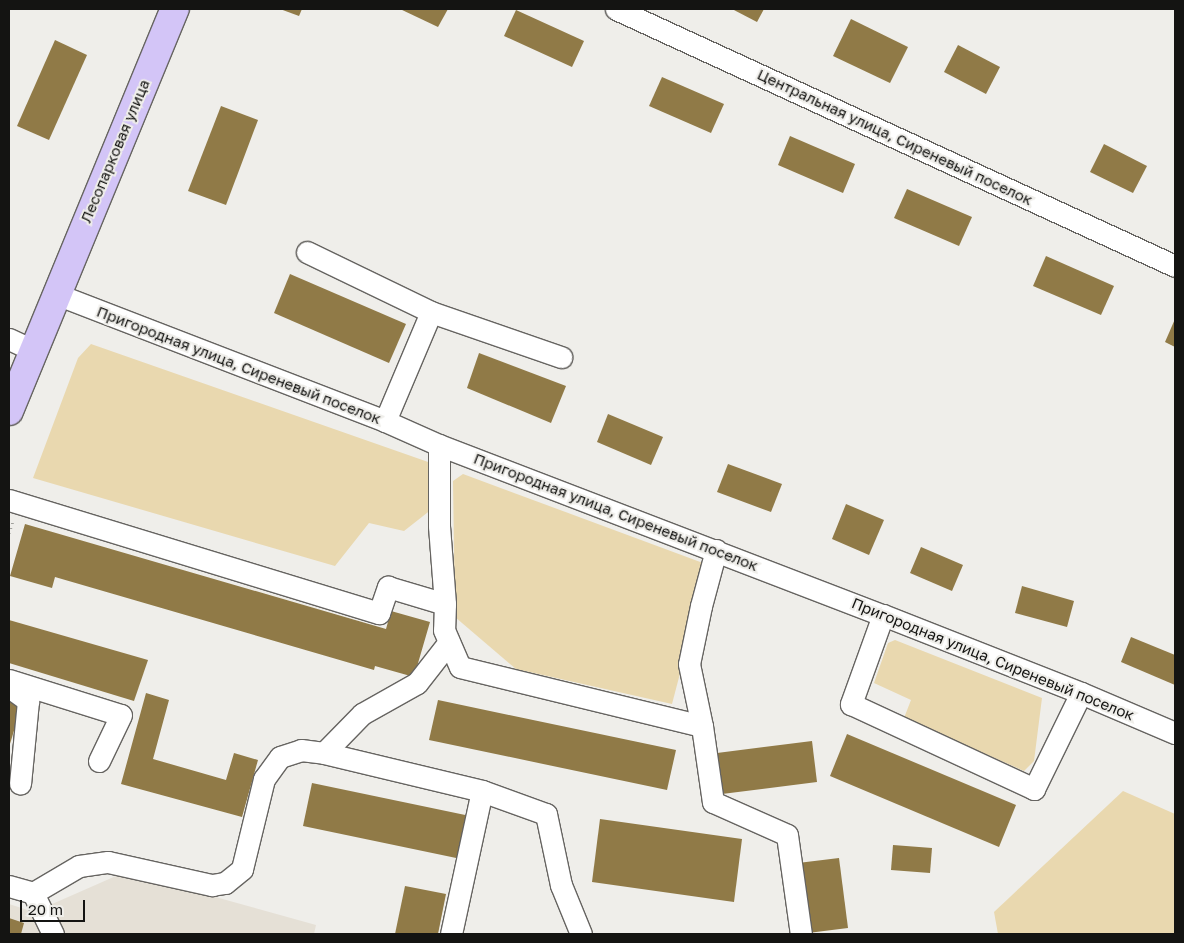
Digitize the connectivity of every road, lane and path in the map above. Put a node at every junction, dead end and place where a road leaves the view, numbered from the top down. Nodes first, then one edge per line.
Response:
1 (175, 9) edge
2 (616, 9) edge
3 (307, 252) dead end
4 (1175, 266) edge
5 (56, 294) junction
6 (432, 312) junction
7 (9, 340) edge
8 (33, 350) junction
9 (561, 357) dead end
10 (9, 411) edge
11 (385, 421) junction
12 (439, 445) junction
13 (9, 500) edge
14 (716, 550) junction
15 (444, 604) junction
16 (883, 615) junction
17 (449, 642) junction
18 (9, 680) edge
19 (9, 687) edge
20 (1081, 693) junction
21 (702, 726) junction
22 (1175, 734) edge
23 (324, 753) junction
24 (99, 761) dead end
25 (20, 784) dead end
26 (482, 792) junction
27 (9, 886) edge
28 (33, 894) junction
29 (53, 934) edge
30 (451, 934) edge
31 (581, 934) edge
32 (801, 934) edge

1 - 5 main road, Лесопарковая улица
2 - 4 street, Центральная улица, Сиреневый поселок
3 - 6 street
5 - 8 main road, Лесопарковая улица
5 - 11 street, Пригородная улица, Сиреневый поселок
6 - 9 street
6 - 11 street
7 - 8 street
8 - 10 main road, Лесопарковая улица
11 - 12 street, Пригородная улица, Сиреневый поселок
12 - 14 street, Пригородная улица, Сиреневый поселок
12 - 15 street
13 - 15 street
14 - 16 street, Пригородная улица, Сиреневый поселок
14 - 21 street
15 - 17 street
16 - 20 street, Пригородная улица, Сиреневый поселок
16 - 20 street
17 - 21 street
17 - 23 street
18 - 24 street
19 - 25 street
20 - 22 street, Пригородная улица, Сиреневый поселок
21 - 32 street
23 - 26 street
23 - 28 street
26 - 30 street
26 - 31 street
27 - 28 street
28 - 29 street

